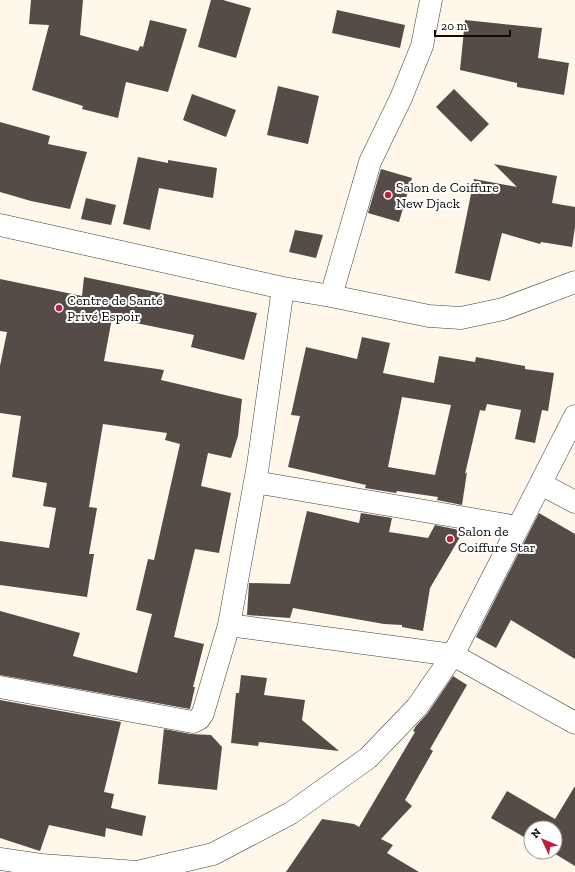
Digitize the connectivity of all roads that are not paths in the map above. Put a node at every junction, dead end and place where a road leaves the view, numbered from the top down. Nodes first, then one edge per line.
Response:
1 (431, 0) edge
2 (0, 226) edge
3 (575, 282) edge
4 (283, 288) junction
5 (332, 296) junction
6 (575, 416) edge
7 (255, 482) junction
8 (541, 484) junction
9 (575, 502) edge
10 (518, 527) junction
11 (229, 625) junction
12 (453, 655) junction
13 (0, 687) edge
14 (575, 723) edge
15 (0, 859) edge
16 (40, 868) edge
17 (137, 872) edge

1 - 5 street
2 - 4 street
3 - 5 street
4 - 5 street
4 - 7 street
6 - 8 street
7 - 10 street
7 - 11 street
8 - 9 street
8 - 10 street
10 - 12 street
11 - 12 street
11 - 13 street
12 - 14 street
12 - 17 street
15 - 16 street
16 - 17 street

